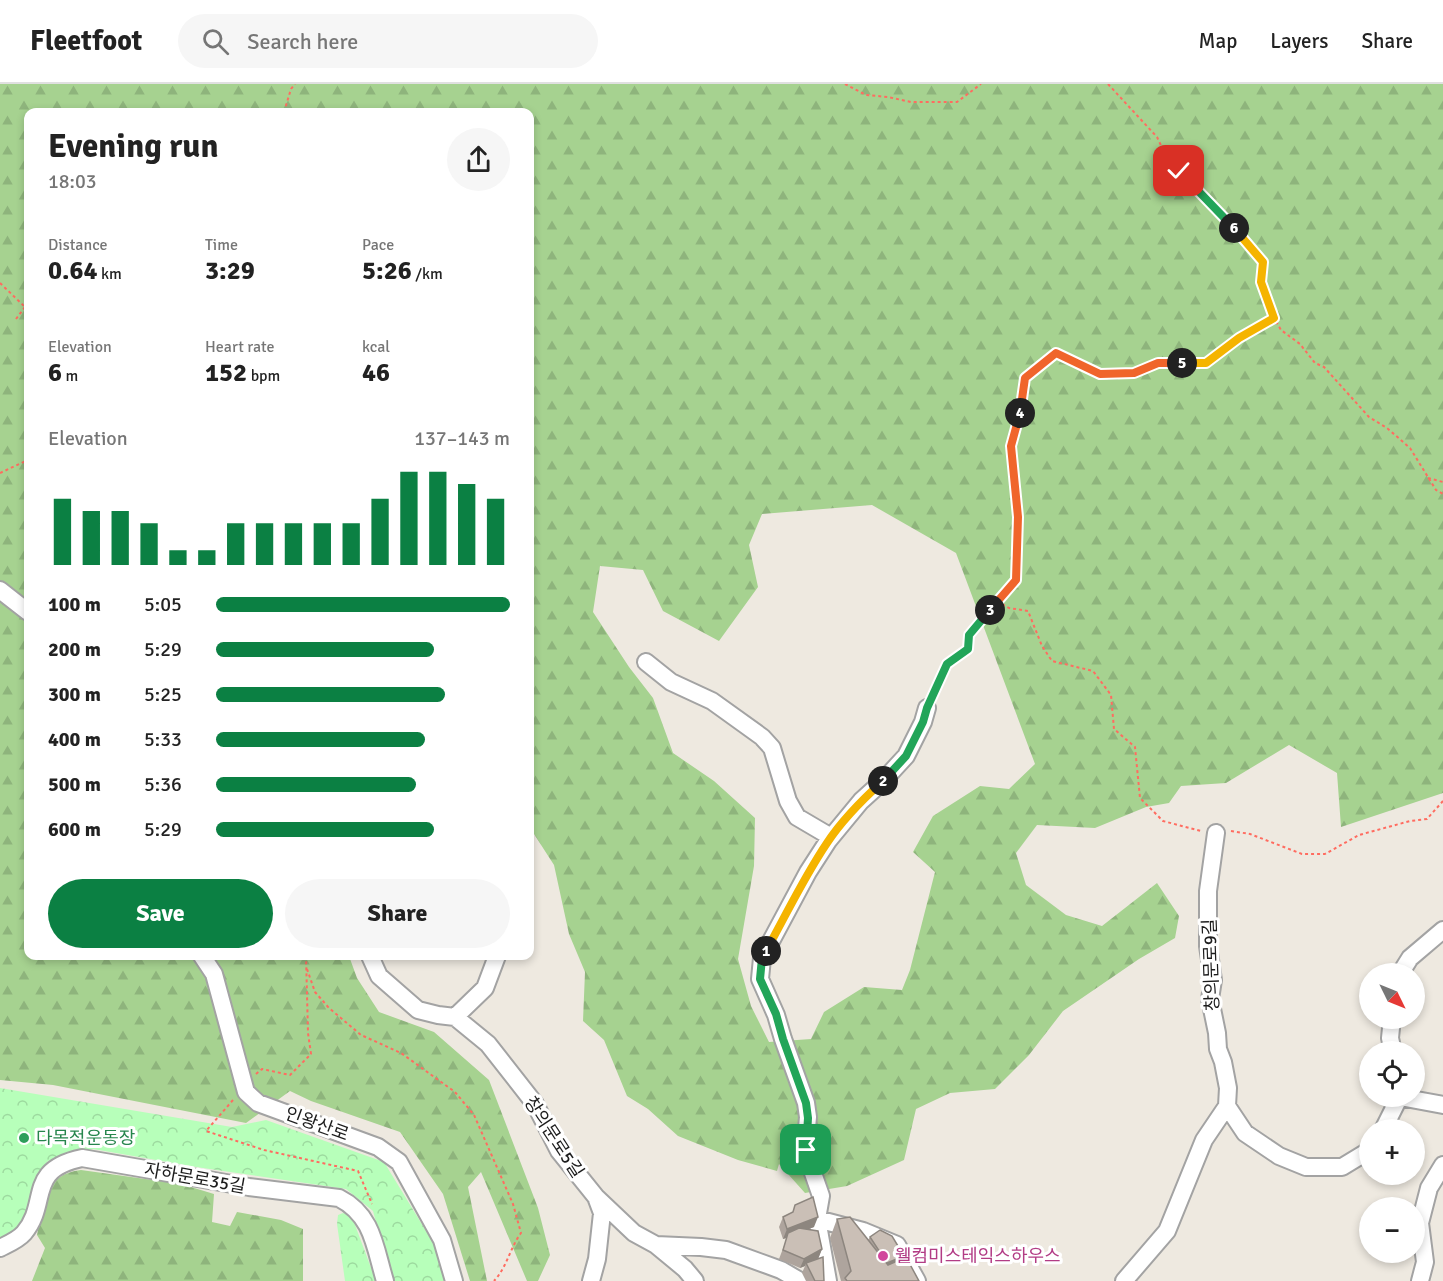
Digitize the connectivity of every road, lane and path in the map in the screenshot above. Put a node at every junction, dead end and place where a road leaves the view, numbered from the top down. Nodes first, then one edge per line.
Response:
1 (295, 84) edge
2 (846, 84) edge
3 (981, 84) edge
4 (1108, 84) edge
5 (285, 108) edge
6 (0, 283) edge
7 (24, 307) edge
8 (24, 309) edge
9 (1274, 318) junction
10 (16, 320) dead end
11 (24, 462) edge
12 (0, 473) edge
13 (1428, 478) junction
14 (1443, 482) edge
15 (1443, 494) edge
16 (0, 590) edge
17 (997, 601) junction
18 (24, 609) edge
19 (646, 662) dead end
20 (927, 708) joint
21 (1443, 801) edge
22 (1216, 834) junction
23 (831, 837) junction
24 (1443, 930) edge
25 (205, 960) edge
26 (372, 960) edge
27 (496, 960) edge
28 (1407, 963) edge
29 (306, 966) dead end
30 (455, 1017) junction
31 (1425, 1102) edge
32 (1443, 1105) edge
33 (1227, 1106) junction
34 (1359, 1157) edge
35 (1443, 1165) edge
36 (596, 1197) junction
37 (817, 1219) junction
38 (656, 1245) junction
39 (0, 1248) edge
40 (385, 1281) edge
41 (454, 1281) edge
42 (494, 1281) edge
43 (591, 1281) edge
44 (695, 1281) edge
45 (800, 1281) edge
46 (828, 1281) edge
47 (917, 1281) edge
48 (1124, 1281) edge
49 (1420, 1281) edge

1 - 5 path
2 - 3 path
4 - 9 path
6 - 7 path
8 - 10 path
9 - 13 path
9 - 17 path
11 - 12 path
13 - 14 path
13 - 15 path
16 - 18 street
17 - 20 path
17 - 22 path
19 - 23 street
20 - 23 street
21 - 22 path
22 - 33 street, 창의문로9길
23 - 37 street
24 - 28 street
25 - 41 street, 인왕산로
26 - 30 street, 창의문로5길
27 - 30 street
29 - 42 path
30 - 36 street, 창의문로5길
31 - 32 street
33 - 34 street
33 - 48 street
35 - 49 street
36 - 38 street, 창의문로5길
36 - 43 street
37 - 46 street
37 - 47 street
38 - 44 street
38 - 45 street, 창의문로5길
39 - 40 street, 자하문로35길

